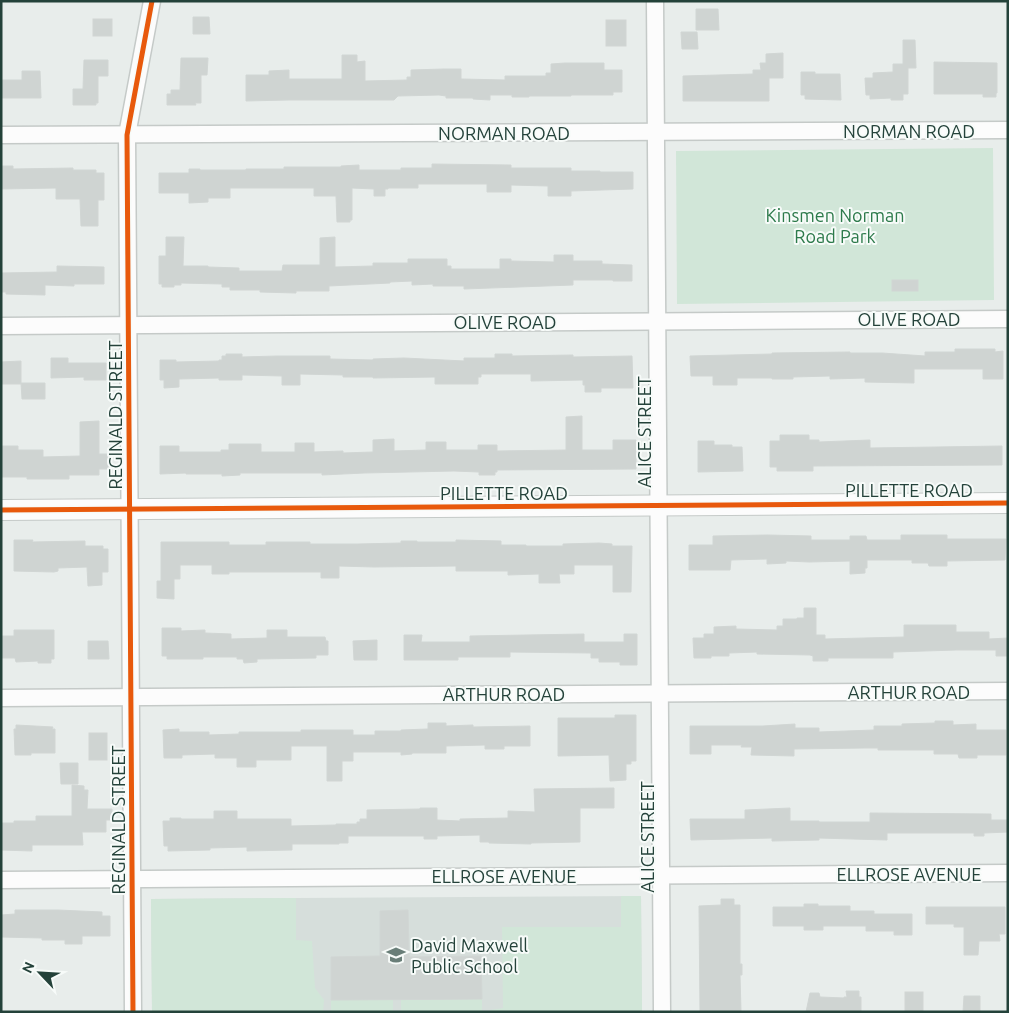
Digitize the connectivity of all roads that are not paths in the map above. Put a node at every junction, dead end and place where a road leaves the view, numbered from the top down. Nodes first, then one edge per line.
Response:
1 (152, 1) edge
2 (655, 1) edge
3 (1008, 130) edge
4 (656, 132) junction
5 (127, 135) junction
6 (1, 136) edge
7 (1008, 319) edge
8 (657, 321) junction
9 (128, 325) junction
10 (1, 326) edge
11 (1008, 503) edge
12 (658, 505) junction
13 (1, 510) edge
14 (130, 510) junction
15 (1008, 691) edge
16 (660, 693) junction
17 (131, 697) junction
18 (1, 698) edge
19 (1008, 873) edge
20 (661, 875) junction
21 (132, 879) junction
22 (1, 880) edge
23 (133, 1012) edge
24 (662, 1012) edge

1 - 5 street, REGINALD STREET
2 - 4 street, ALICE STREET
3 - 4 street, NORMAN ROAD
4 - 5 street, NORMAN ROAD
4 - 8 street, ALICE STREET
5 - 6 street, NORMAN ROAD
5 - 9 street, REGINALD STREET
7 - 8 street, OLIVE ROAD
8 - 9 street, OLIVE ROAD
8 - 12 street, ALICE STREET
9 - 10 street, OLIVE ROAD
9 - 14 street, REGINALD STREET
11 - 12 street, PILLETTE ROAD
12 - 14 street, PILLETTE ROAD
12 - 16 street, ALICE STREET
13 - 14 street, PILLETTE ROAD
14 - 17 street, REGINALD STREET
15 - 16 street, ARTHUR ROAD
16 - 17 street, ARTHUR ROAD
16 - 20 street, ALICE STREET
17 - 18 street, ARTHUR ROAD
17 - 21 street, REGINALD STREET
19 - 20 street, ELLROSE AVENUE
20 - 21 street, ELLROSE AVENUE
20 - 24 street, ALICE STREET
21 - 22 street, ELLROSE AVENUE
21 - 23 street, REGINALD STREET

